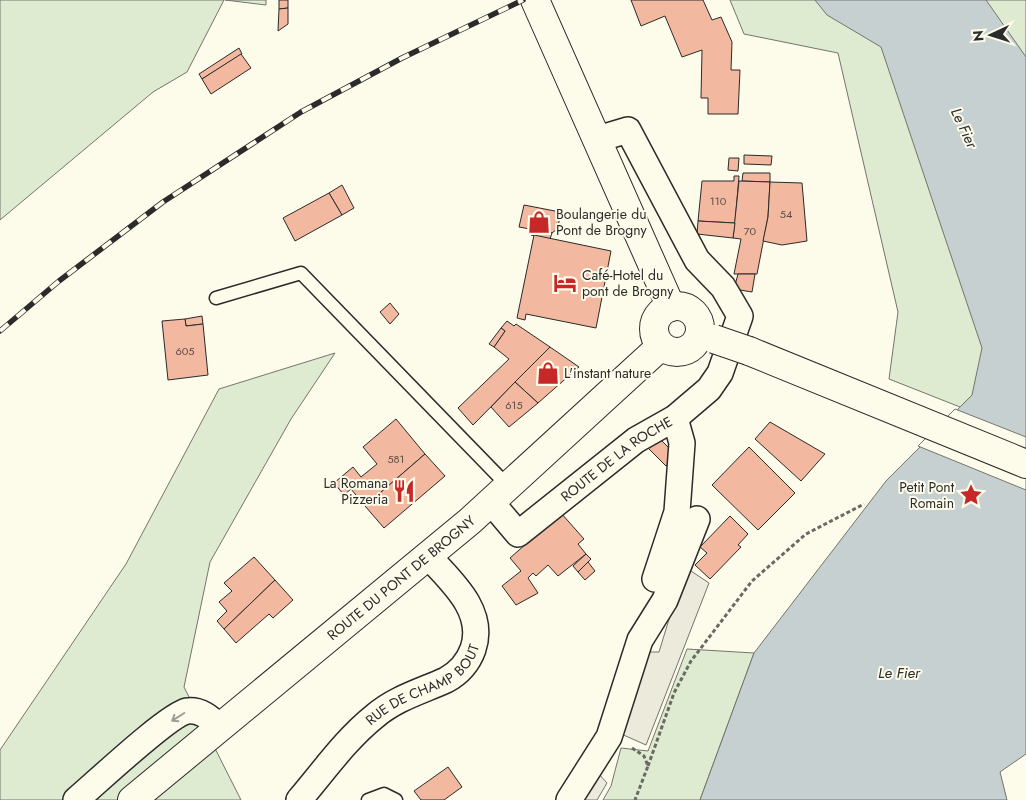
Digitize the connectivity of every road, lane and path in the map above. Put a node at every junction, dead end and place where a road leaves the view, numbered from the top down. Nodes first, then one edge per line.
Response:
1 (535, 0) edge
2 (598, 139) junction
3 (216, 298) dead end
4 (671, 307) junction
5 (707, 337) junction
6 (661, 346) junction
7 (675, 418) junction
8 (1026, 464) edge
9 (499, 494) junction
10 (864, 504) dead end
11 (697, 519) dead end
12 (428, 556) junction
13 (640, 640) junction
14 (220, 727) junction
15 (609, 737) junction
16 (648, 766) junction
17 (76, 800) edge
18 (132, 800) edge
19 (299, 800) edge
20 (368, 800) edge
21 (396, 800) edge
22 (569, 800) edge
23 (636, 800) edge

1 - 2 main road
2 - 4 main road
2 - 7 street, ROUTE DE LA ROCHE
3 - 9 lane
4 - 5 main road
4 - 6 main road
5 - 6 main road
5 - 8 main road, bridge
6 - 9 main road, ROUTE DU PONT DE BROGNY
7 - 9 street, ROUTE DE LA ROCHE
7 - 13 street
9 - 12 main road, ROUTE DU PONT DE BROGNY
10 - 16 path
11 - 13 street
12 - 14 main road, ROUTE DU PONT DE BROGNY
12 - 19 street, RUE DE CHAMP BOUT
13 - 15 street
14 -> 17 street
14 - 18 main road, ROUTE DU PONT DE BROGNY
15 - 16 path
15 - 22 street
16 - 23 path
20 - 21 lane

